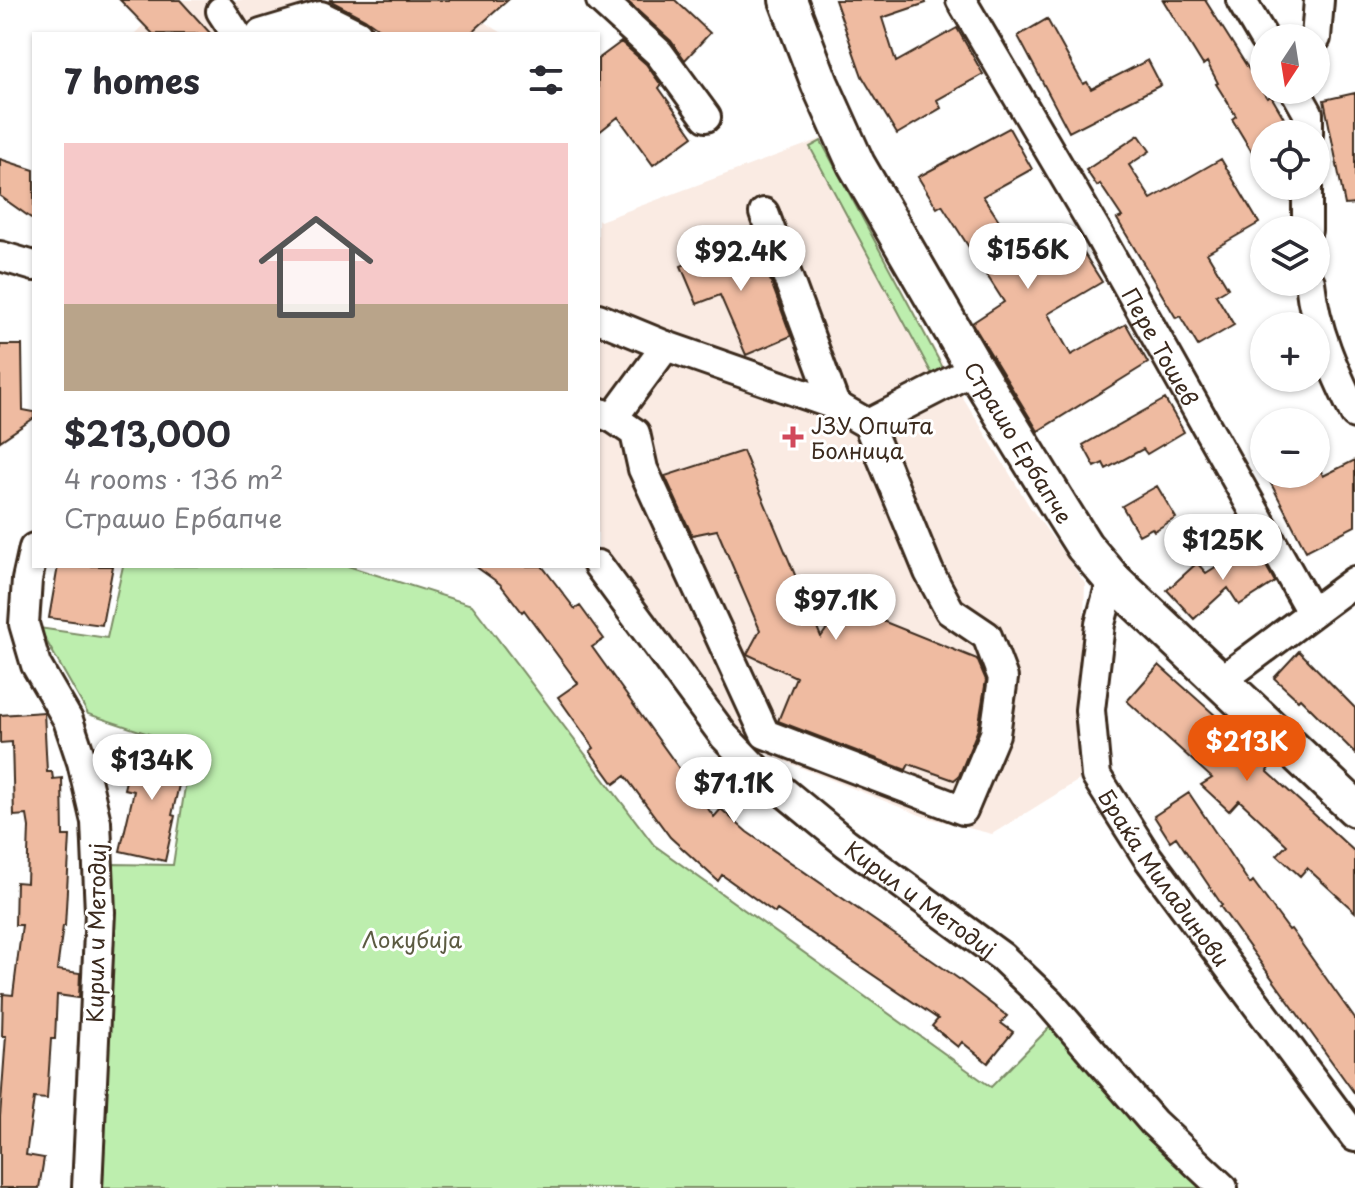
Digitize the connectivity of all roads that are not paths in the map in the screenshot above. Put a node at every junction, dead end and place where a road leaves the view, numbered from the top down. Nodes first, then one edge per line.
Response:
1 (601, 0) edge
2 (788, 0) edge
3 (961, 0) edge
4 (1241, 0) edge
5 (1319, 0) edge
6 (1255, 24) edge
7 (1317, 24) edge
8 (268, 32) edge
9 (353, 32) edge
10 (706, 117) dead end
11 (764, 213) dead end
12 (0, 256) edge
13 (32, 265) edge
14 (1312, 296) edge
15 (600, 319) edge
16 (666, 346) junction
17 (975, 369) junction
18 (835, 405) junction
19 (1355, 414) edge
20 (605, 415) edge
21 (868, 424) junction
22 (32, 557) edge
23 (600, 568) edge
24 (1112, 579) junction
25 (1355, 581) edge
26 (1311, 612) junction
27 (1222, 680) junction
28 (1355, 808) edge
29 (1355, 1137) edge
30 (87, 1188) edge
31 (1223, 1188) edge

1 - 10 street
2 - 17 main road, Страшо Ербапче
3 - 26 street, Пере Тошев
4 - 6 street
5 - 7 street
8 - 9 street
11 - 18 street
12 - 13 street
14 - 19 street
15 - 16 street
16 - 18 street
16 - 20 street
17 - 21 street
17 - 24 main road, Страшо Ербапче
18 - 21 street
20 - 21 street
22 - 30 street, Кирил и Методиј
23 - 31 street, Кирил и Методиј
24 - 27 main road, Страшо Ербапче
24 - 29 street, Браќа Миладинови
25 - 26 street
26 - 27 street
27 - 28 main road, Страшо Ербапче

